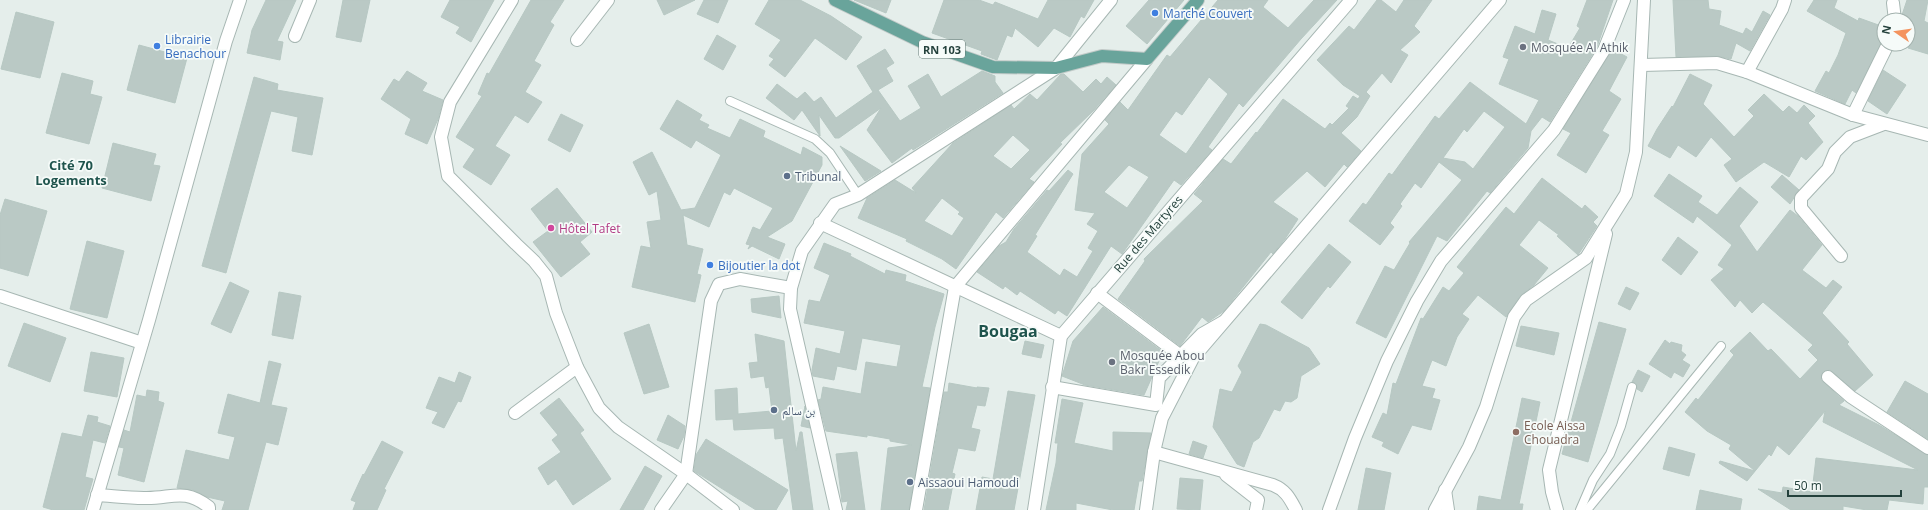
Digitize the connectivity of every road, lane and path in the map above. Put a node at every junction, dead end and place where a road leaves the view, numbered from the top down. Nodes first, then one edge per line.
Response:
1 (240, 0) edge
2 (310, 0) edge
3 (512, 0) edge
4 (608, 0) edge
5 (835, 0) edge
6 (1111, 0) edge
7 (1198, 0) edge
8 (1351, 0) edge
9 (1500, 0) edge
10 (1624, 0) edge
11 (1644, 0) edge
12 (1785, 0) edge
13 (1893, 3) dead end
14 (1894, 12) edge
15 (295, 36) dead end
16 (577, 40) dead end
17 (1884, 52) edge
18 (1147, 59) junction
19 (1642, 65) junction
20 (1056, 68) junction
21 (1747, 72) junction
22 (730, 101) dead end
23 (1853, 115) junction
24 (1884, 124) junction
25 (1927, 132) edge
26 (858, 195) junction
27 (820, 223) junction
28 (1608, 225) junction
29 (1841, 256) dead end
30 (955, 287) junction
31 (791, 288) junction
32 (1097, 293) junction
33 (0, 296) edge
34 (1226, 321) junction
35 (1061, 336) junction
36 (142, 343) junction
37 (1721, 346) dead end
38 (1181, 356) junction
39 (577, 367) junction
40 (1828, 377) dead end
41 (1052, 388) junction
42 (1632, 388) dead end
43 (1156, 405) junction
44 (515, 413) dead end
45 (1162, 418) junction
46 (1928, 448) edge
47 (1154, 452) junction
48 (1222, 472) junction
49 (686, 474) junction
50 (1445, 490) junction
51 (97, 495) junction
52 (93, 510) edge
53 (209, 510) edge
54 (661, 510) edge
55 (733, 510) edge
56 (836, 510) edge
57 (916, 510) edge
58 (1034, 510) edge
59 (1146, 510) edge
60 (1256, 510) edge
61 (1296, 510) edge
62 (1329, 510) edge
63 (1435, 510) edge
64 (1448, 510) edge
65 (1557, 510) edge
66 (1580, 510) edge
67 (1587, 510) edge

1 - 36 street
2 - 15 street
3 - 39 street
4 - 16 street
5 - 20 main road, RN 103
6 - 20 street
7 - 18 main road
8 - 32 street, Rue des Martyres
9 - 34 street
10 - 62 street
11 - 19 street
12 - 21 street
13 - 14 street
17 - 23 street
18 - 20 main road, RN 103
18 - 30 street
19 - 21 street
19 - 28 street
20 - 26 street
21 - 23 street
22 - 26 lane
23 - 24 street
24 - 25 street
24 - 29 street
26 - 27 street
27 - 30 street
27 - 31 street
28 - 50 street
28 - 65 street
30 - 35 street
30 - 57 street
31 - 49 street
31 - 56 street
32 - 35 street, Rue des Martyres
32 - 38 street
33 - 36 street
34 - 38 street
34 - 45 street
35 - 41 street
36 - 51 street
37 - 67 lane
38 - 43 street
39 - 44 street
39 - 49 street
40 - 46 street
41 - 43 street
41 - 58 street
42 - 66 lane
43 - 45 street
45 - 47 street
47 - 48 street
47 - 59 street
48 - 60 street
48 - 61 street
49 - 54 street
49 - 55 street
50 - 63 street
50 - 64 street
51 - 52 street
51 - 53 street

